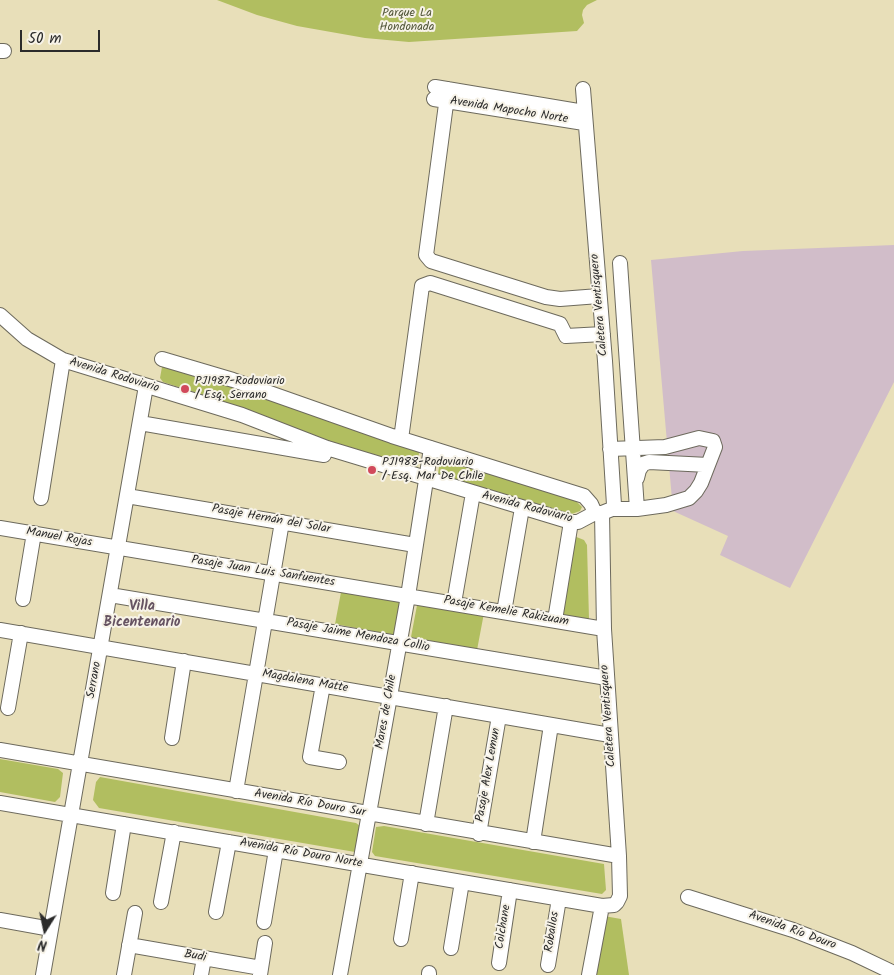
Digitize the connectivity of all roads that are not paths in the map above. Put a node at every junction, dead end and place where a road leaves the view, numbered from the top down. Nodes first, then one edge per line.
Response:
1 (583, 90) dead end
2 (584, 117) junction
3 (620, 263) dead end
4 (599, 296) junction
5 (3, 323) edge
6 (603, 334) junction
7 (162, 359) dead end
8 (63, 360) junction
9 (146, 386) junction
10 (140, 423) junction
11 (402, 439) junction
12 (327, 448) junction
13 (431, 448) junction
14 (634, 448) junction
15 (610, 449) junction
16 (708, 465) junction
17 (426, 479) junction
18 (636, 489) junction
19 (473, 493) junction
20 (127, 496) junction
21 (41, 498) dead end
22 (522, 508) junction
23 (637, 509) junction
24 (603, 511) junction
25 (282, 522) junction
26 (571, 522) junction
27 (0, 528) edge
28 (34, 533) junction
29 (415, 545) junction
30 (118, 548) junction
31 (274, 574) junction
32 (110, 594) junction
33 (408, 596) junction
34 (24, 600) dead end
35 (454, 604) junction
36 (504, 612) junction
37 (555, 620) junction
38 (266, 621) junction
39 (604, 629) junction
40 (0, 630) edge
41 (21, 634) junction
42 (400, 643) junction
43 (101, 647) junction
44 (184, 661) junction
45 (258, 674) junction
46 (607, 678) junction
47 (323, 685) junction
48 (390, 697) junction
49 (446, 706) junction
50 (8, 708) dead end
51 (499, 716) junction
52 (551, 725) junction
53 (610, 735) junction
54 (172, 738) dead end
55 (0, 750) edge
56 (339, 762) dead end
57 (80, 764) junction
58 (236, 791) junction
59 (0, 803) edge
60 (370, 814) junction
61 (70, 815) junction
62 (124, 824) junction
63 (426, 824) junction
64 (174, 832) junction
65 (479, 834) junction
66 (229, 842) junction
67 (533, 842) junction
68 (276, 850) junction
69 (619, 856) junction
70 (361, 865) junction
71 (412, 874) junction
72 (462, 882) junction
73 (510, 890) junction
74 (113, 893) dead end
75 (688, 897) dead end
76 (559, 899) junction
77 (161, 902) dead end
78 (602, 906) junction
79 (216, 912) dead end
80 (135, 913) dead end
81 (0, 920) edge
82 (264, 922) dead end
83 (51, 929) junction
84 (401, 939) dead end
85 (265, 943) dead end
86 (129, 945) junction
87 (451, 948) dead end
88 (204, 958) junction
89 (498, 963) dead end
90 (548, 965) dead end
91 (260, 972) edge
92 (894, 973) edge
93 (43, 975) edge
94 (124, 975) edge
95 (201, 975) edge
96 (340, 975) edge
97 (589, 975) edge

1 - 2 street, Caletera Ventisquero
2 - 4 street, Caletera Ventisquero
2 - 4 street, Avenida Mapocho Norte
3 - 14 street
4 - 6 street, Caletera Ventisquero
5 - 8 street, Avenida Rodoviario
6 - 11 street
6 - 15 street, Caletera Ventisquero
7 - 11 street
8 - 9 street, Avenida Rodoviario
8 - 21 street
9 - 10 street, Serrano
9 - 12 street, Avenida Rodoviario
10 - 12 street
10 - 20 street, Serrano
11 - 13 street
12 - 17 street, Avenida Rodoviario
13 - 17 street, Mares de Chile
13 - 24 street
14 - 15 street
14 - 16 street
14 - 18 street
15 - 24 street, Caletera Ventisquero
16 - 18 street
16 - 23 street
17 - 19 street, Avenida Rodoviario
17 - 29 street, Mares de Chile
18 - 23 street
19 - 22 street, Avenida Rodoviario
19 - 35 street
20 - 25 street, Pasaje Hernán del Solar
20 - 30 street, Serrano
22 - 26 street, Avenida Rodoviario
22 - 36 street
23 - 24 street
24 - 26 street, Avenida Rodoviario
24 - 39 street, Caletera Ventisquero
25 - 29 street, Pasaje Hernán del Solar
25 - 31 street
26 - 37 street
27 - 28 street, Manuel Rojas
28 - 30 street, Manuel Rojas
28 - 34 street
29 - 33 street, Mares de Chile
30 - 31 street, Pasaje Juan Luis Sanfuentes
30 - 32 street, Serrano
31 - 33 street, Pasaje Juan Luis Sanfuentes
31 - 38 street
32 - 38 street, Pasaje Jaime Mendoza Collio
32 - 43 street, Serrano
33 - 35 street, Pasaje Kemelie Rakizuam
33 - 42 street, Mares de Chile
35 - 36 street, Pasaje Kemelie Rakizuam
36 - 37 street, Pasaje Kemelie Rakizuam
37 - 39 street, Pasaje Kemelie Rakizuam
38 - 42 street, Pasaje Jaime Mendoza Collio
38 - 45 street
39 - 46 street, Caletera Ventisquero
40 - 41 street, Magdalena Matte
41 - 43 street, Magdalena Matte
41 - 50 street
42 - 46 street, Pasaje Jaime Mendoza Collio
42 - 48 street, Mares de Chile
43 - 44 street, Magdalena Matte
43 - 57 street, Serrano
44 - 45 street, Magdalena Matte
44 - 54 street
45 - 47 street, Magdalena Matte
45 - 58 street
46 - 53 street, Caletera Ventisquero
47 - 48 street, Magdalena Matte
47 - 56 street
48 - 49 street, Magdalena Matte
48 - 60 street, Mares de Chile
49 - 51 street, Magdalena Matte
49 - 63 street
51 - 52 street, Magdalena Matte
51 - 65 street, Pasaje Alex Lemun
52 - 53 street, Magdalena Matte
52 - 67 street
53 - 69 street, Caletera Ventisquero
55 - 57 street, Avenida Río Douro Sur
57 - 58 street, Avenida Río Douro Sur
57 - 61 street, Serrano
58 - 60 street, Avenida Río Douro Sur
59 - 61 street, Avenida Río Douro Norte
60 - 63 street, Avenida Río Douro Sur
60 - 70 street, Mares de Chile
61 - 62 street, Avenida Río Douro Norte
61 - 83 street, Serrano
62 - 64 street, Avenida Río Douro Norte
62 - 74 street
63 - 65 street, Avenida Río Douro Sur
64 - 66 street, Avenida Río Douro Norte
64 - 77 street
65 - 67 street, Avenida Río Douro Sur
66 - 68 street, Avenida Río Douro Norte
66 - 79 street
67 - 69 street, Avenida Río Douro Sur
68 - 70 street, Avenida Río Douro Norte
68 - 82 street
69 - 78 street, Caletera Ventisquero
70 - 71 street, Avenida Río Douro Norte
70 - 96 street, Mares de Chile
71 - 72 street, Avenida Río Douro Norte
71 - 84 street
72 - 73 street, Avenida Río Douro Norte
72 - 87 street
73 - 76 street, Avenida Río Douro Norte
73 - 89 street, Colchane
75 - 92 street, Avenida Río Douro
76 - 78 street, Avenida Río Douro Norte
76 - 90 street, Roballos
78 - 97 street
80 - 86 street
81 - 83 street
83 - 93 street, Serrano
85 - 91 street
86 - 88 street, Budi
86 - 94 street
88 - 91 street, Budi
88 - 95 street

